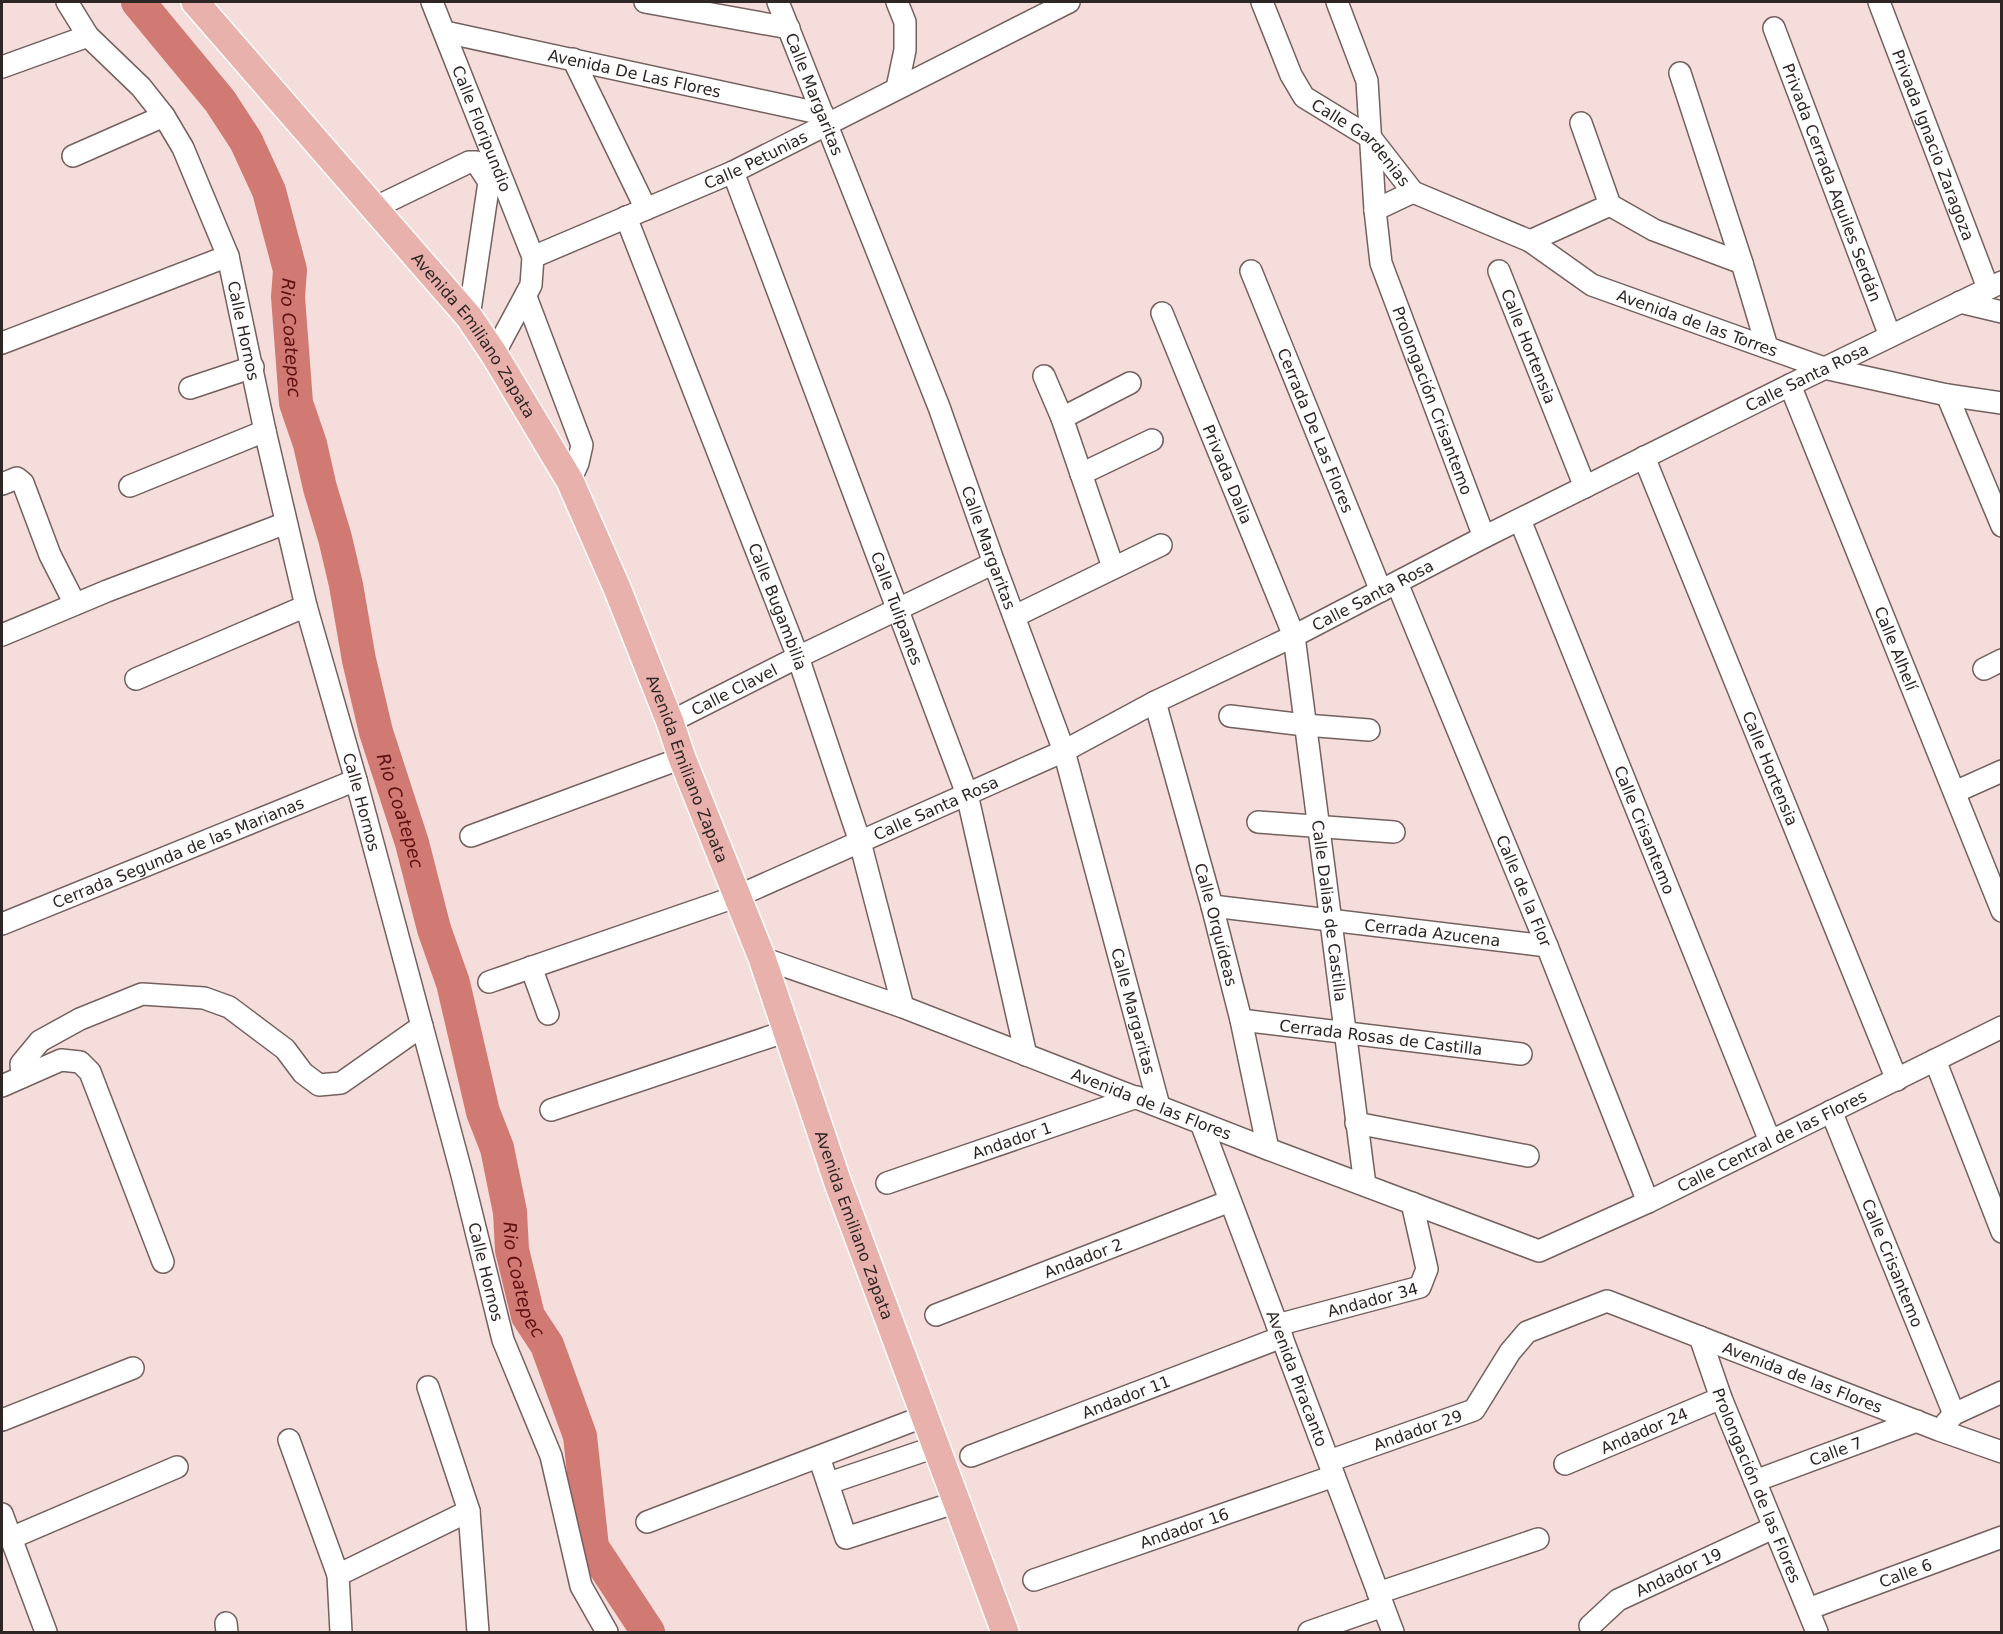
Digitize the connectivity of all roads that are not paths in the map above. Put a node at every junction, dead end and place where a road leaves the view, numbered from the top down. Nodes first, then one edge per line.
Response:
1 (67, 2) edge
2 (195, 2) edge
3 (432, 2) edge
4 (647, 2) edge
5 (778, 2) edge
6 (897, 2) edge
7 (1069, 2) edge
8 (1262, 2) edge
9 (1337, 2) edge
10 (1879, 2) edge
11 (1033, 10) edge
12 (789, 28) junction
13 (1774, 28) dead end
14 (445, 32) junction
15 (88, 36) junction
16 (573, 59) junction
17 (2, 67) edge
18 (1680, 73) dead end
19 (897, 88) junction
20 (164, 116) junction
21 (825, 119) junction
22 (1581, 123) dead end
23 (1371, 138) junction
24 (73, 156) dead end
25 (733, 172) junction
26 (1413, 192) junction
27 (1610, 205) junction
28 (374, 208) junction
29 (646, 209) junction
30 (1375, 210) junction
31 (626, 218) junction
32 (1530, 241) junction
33 (228, 256) junction
34 (533, 256) junction
35 (1742, 263) junction
36 (1251, 271) dead end
37 (1499, 271) dead end
38 (1995, 285) edge
39 (526, 297) junction
40 (1960, 302) junction
41 (2001, 312) edge
42 (1161, 313) dead end
43 (469, 317) junction
44 (1890, 336) junction
45 (2, 343) edge
46 (1767, 347) junction
47 (494, 354) junction
48 (253, 367) junction
49 (1824, 368) junction
50 (1044, 376) dead end
51 (1130, 383) dead end
52 (1790, 385) junction
53 (190, 388) dead end
54 (1947, 394) junction
55 (2001, 403) edge
56 (1062, 418) junction
57 (265, 431) junction
58 (1152, 440) dead end
59 (1644, 457) junction
60 (1081, 474) junction
61 (570, 481) junction
62 (2, 484) edge
63 (130, 486) dead end
64 (1585, 487) junction
65 (1520, 520) junction
66 (286, 523) junction
67 (2001, 526) edge
68 (1484, 537) junction
69 (1161, 545) dead end
70 (994, 563) junction
71 (1113, 567) junction
72 (1389, 587) junction
73 (75, 604) junction
74 (306, 606) junction
75 (897, 608) junction
76 (1015, 616) junction
77 (2, 635) edge
78 (1294, 636) junction
79 (798, 657) junction
80 (136, 680) dead end
81 (1155, 702) junction
82 (1230, 716) dead end
83 (670, 723) junction
84 (1305, 725) junction
85 (1368, 729) dead end
86 (1064, 751) junction
87 (682, 758) junction
88 (2001, 771) edge
89 (356, 780) junction
90 (1955, 792) junction
91 (967, 794) junction
92 (1258, 822) dead end
93 (1319, 828) junction
94 (1394, 832) dead end
95 (471, 836) dead end
96 (860, 842) junction
97 (738, 896) junction
98 (1212, 906) junction
99 (2001, 911) edge
100 (1330, 921) junction
101 (2, 924) edge
102 (1547, 946) junction
103 (762, 958) junction
104 (531, 967) junction
105 (489, 982) dead end
106 (903, 1007) junction
107 (548, 1014) dead end
108 (1241, 1020) junction
109 (423, 1026) junction
110 (2001, 1027) edge
111 (787, 1031) junction
112 (1346, 1033) junction
113 (1521, 1054) dead end
114 (1026, 1055) junction
115 (1935, 1060) junction
116 (22, 1077) junction
117 (1897, 1080) junction
118 (2, 1086) edge
119 (1137, 1097) junction
120 (1160, 1106) junction
121 (551, 1110) dead end
122 (1831, 1111) junction
123 (1201, 1123) junction
124 (1356, 1123) junction
125 (1770, 1141) junction
126 (1268, 1149) junction
127 (1528, 1156) dead end
128 (887, 1183) dead end
129 (1365, 1185) junction
130 (1230, 1201) junction
131 (1648, 1202) junction
132 (1412, 1203) junction
133 (2001, 1232) edge
134 (1539, 1251) joint
135 (163, 1262) dead end
136 (1607, 1301) joint
137 (936, 1315) dead end
138 (1279, 1331) junction
139 (1700, 1337) junction
140 (133, 1368) dead end
141 (428, 1387) dead end
142 (2001, 1392) edge
143 (1722, 1398) junction
144 (1954, 1414) junction
145 (925, 1416) junction
146 (2, 1420) edge
147 (1917, 1421) junction
148 (1939, 1430) junction
149 (289, 1440) dead end
150 (935, 1447) junction
151 (2001, 1452) edge
152 (819, 1456) junction
153 (971, 1456) dead end
154 (1565, 1464) dead end
155 (177, 1467) dead end
156 (1331, 1469) junction
157 (1755, 1481) junction
158 (829, 1483) junction
159 (957, 1502) junction
160 (469, 1510) junction
161 (2, 1514) edge
162 (647, 1522) dead end
163 (1773, 1528) junction
164 (2001, 1537) edge
165 (11, 1538) junction
166 (1538, 1539) dead end
167 (338, 1575) junction
168 (1034, 1580) dead end
169 (1381, 1599) junction
170 (1808, 1609) junction
171 (1590, 1626) dead end
172 (46, 1632) edge
173 (341, 1632) edge
174 (478, 1632) edge
175 (607, 1632) edge
176 (1005, 1632) edge
177 (1309, 1632) edge
178 (1394, 1632) edge
179 (1817, 1632) edge

1 - 15 street, Calle Hornos
2 - 28 main road, Avenida Emiliano Zapata
3 - 14 street, Calle Floripundio
4 - 12 street
5 - 12 street, Calle Margaritas
6 - 19 street
7 - 11 street, Calle Petunias
8 - 23 street, Calle Gardenias
9 - 23 street, Prolongación Crisantemo
10 - 38 street, Privada Ignacio Zaragoza
11 - 19 street, Calle Petunias
12 - 21 street, Calle Margaritas
13 - 44 street, Privada Cerrada Aquiles Serdán
14 - 16 street, Avenida De Las Flores
14 - 34 street, Calle Floripundio
15 - 17 street
15 - 20 street, Calle Hornos
16 - 21 street, Avenida De Las Flores
16 - 29 street
18 - 35 street
19 - 21 street, Calle Petunias
20 - 24 street
20 - 33 street, Calle Hornos
21 - 25 street, Calle Petunias
21 - 70 street, Calle Margaritas
22 - 27 street
23 - 26 street, Calle Gardenias
23 - 30 street, Prolongación Crisantemo
25 - 29 street, Calle Petunias
25 - 75 street, Calle Tulipanes
26 - 30 street
26 - 32 street, Avenida de las Torres
27 - 32 street
27 - 35 street
28 - 43 main road, Avenida Emiliano Zapata
28 - 43 street
29 - 31 street, Calle Petunias
30 - 68 street, Prolongación Crisantemo
31 - 34 street, Calle Petunias
31 - 79 street, Calle Bugambilia
32 - 46 street, Avenida de las Torres
33 - 45 street
33 - 48 street, Calle Hornos
34 - 39 street
35 - 46 street
36 - 72 street, Cerrada De Las Flores
37 - 64 street, Calle Hortensia
38 - 40 street, Calle Santa Rosa
39 - 47 street
39 - 61 street
40 - 41 street
40 - 44 street, Calle Santa Rosa
42 - 78 street, Privada Dalia
43 - 47 main road, Avenida Emiliano Zapata
44 - 49 street, Calle Santa Rosa
46 - 49 street, Avenida de las Torres
47 - 61 main road, Avenida Emiliano Zapata
48 - 53 street
48 - 57 street, Calle Hornos
49 - 52 street, Calle Santa Rosa
49 - 54 street, Avenida de las Torres
50 - 56 street
51 - 56 street
52 - 59 street, Calle Santa Rosa
52 - 90 street, Calle Alhelí
54 - 55 street, Avenida de las Torres
54 - 67 street
56 - 60 street
57 - 63 street
57 - 66 street, Calle Hornos
58 - 60 street
59 - 64 street, Calle Santa Rosa
59 - 117 street, Calle Hortensia
60 - 71 street
61 - 83 main road, Avenida Emiliano Zapata
62 - 73 street
64 - 65 street, Calle Santa Rosa
65 - 68 street, Calle Santa Rosa
65 - 125 street, Calle Crisantemo
66 - 73 street
66 - 74 street, Calle Hornos
68 - 72 street, Calle Santa Rosa
69 - 71 street
70 - 75 street, Calle Clavel
70 - 76 street, Calle Margaritas
71 - 76 street
72 - 78 street, Calle Santa Rosa
72 - 102 street, Calle de la Flor
73 - 77 street
74 - 80 street
74 - 89 street, Calle Hornos
75 - 79 street, Calle Clavel
75 - 91 street, Calle Tulipanes
76 - 86 street, Calle Margaritas
78 - 81 street, Calle Santa Rosa
78 - 84 street, Calle Dalias de Castilla
79 - 83 street, Calle Clavel
79 - 96 street, Calle Bugambilia
81 - 86 street, Calle Santa Rosa
81 - 98 street, Calle Orquídeas
82 - 84 street
83 - 87 main road, Avenida Emiliano Zapata
84 - 85 street
84 - 93 street, Calle Dalias de Castilla
86 - 91 street, Calle Santa Rosa
86 - 120 street, Calle Margaritas
87 - 95 street
87 - 97 main road, Avenida Emiliano Zapata
88 - 90 street
89 - 101 street, Cerrada Segunda de las Marianas
89 - 109 street, Calle Hornos
90 - 99 street, Calle Alhelí
91 - 96 street, Calle Santa Rosa
91 - 114 street, Calle Tulipanes
92 - 93 street
93 - 94 street
93 - 100 street, Calle Dalias de Castilla
96 - 97 street, Calle Santa Rosa
96 - 106 street, Calle Bugambilia
97 - 103 main road, Avenida Emiliano Zapata
97 - 104 street, Calle Santa Rosa
98 - 100 street, Cerrada Azucena
98 - 108 street, Calle Orquídeas
100 - 102 street, Cerrada Azucena
100 - 112 street, Calle Dalias de Castilla
102 - 131 street, Calle de la Flor
103 - 106 street, Avenida de las Flores
103 - 111 main road, Avenida Emiliano Zapata
104 - 105 street, Calle Santa Rosa
104 - 107 street
106 - 114 street, Avenida de las Flores
108 - 112 street, Cerrada Rosas de Castilla
108 - 126 street, Calle Orquídeas
109 - 116 street
109 - 175 street, Calle Hornos
110 - 115 street, Calle Central de las Flores
111 - 121 street
111 - 145 main road, Avenida Emiliano Zapata
112 - 113 street, Cerrada Rosas de Castilla
112 - 124 street, Calle Dalias de Castilla
114 - 119 street, Avenida de las Flores
115 - 117 street, Calle Central de las Flores
115 - 133 street
116 - 118 street
116 - 135 street
117 - 122 street, Calle Central de las Flores
119 - 120 street, Avenida de las Flores
119 - 128 street, Andador 1
120 - 123 street, Avenida de las Flores
122 - 125 street, Calle Central de las Flores
122 - 144 street, Calle Crisantemo
123 - 126 street, Avenida de las Flores
123 - 130 street, Avenida Piracanto
124 - 127 street
124 - 129 street, Calle Dalias de Castilla
125 - 131 street, Calle Central de las Flores
126 - 129 street, Avenida de las Flores
129 - 132 street, Avenida de las Flores
130 - 137 street, Andador 2
130 - 138 street, Avenida Piracanto
131 - 134 street, Calle Central de las Flores
132 - 134 street, Avenida de las Flores
132 - 138 street, Andador 34
136 - 139 street, Avenida de las Flores
136 - 156 street, Andador 29
138 - 153 street, Andador 11
138 - 156 street, Avenida Piracanto
139 - 143 street, Prolongación de las Flores
139 - 147 street, Avenida de las Flores
140 - 146 street
141 - 160 street
142 - 144 street
143 - 154 street, Andador 24
143 - 157 street, Prolongación de las Flores
144 - 148 street
145 - 150 main road, Avenida Emiliano Zapata
145 - 152 street
147 - 148 street, Avenida de las Flores
147 - 157 street, Calle 7
148 - 151 street, Avenida de las Flores
149 - 167 street
150 - 158 street
150 - 159 main road, Avenida Emiliano Zapata
152 - 158 street
152 - 162 street
155 - 165 street
156 - 168 street, Andador 16
156 - 169 street, Avenida Piracanto
157 - 163 street, Prolongación de las Flores
158 - 159 street
159 - 176 main road, Avenida Emiliano Zapata
160 - 167 street
160 - 174 street
161 - 165 street
163 - 170 street, Prolongación de las Flores
163 - 171 street, Andador 19
164 - 170 street, Calle 6
165 - 172 street
166 - 169 street
167 - 173 street
169 - 177 street
169 - 178 street, Avenida Piracanto
170 - 179 street, Prolongación de las Flores

